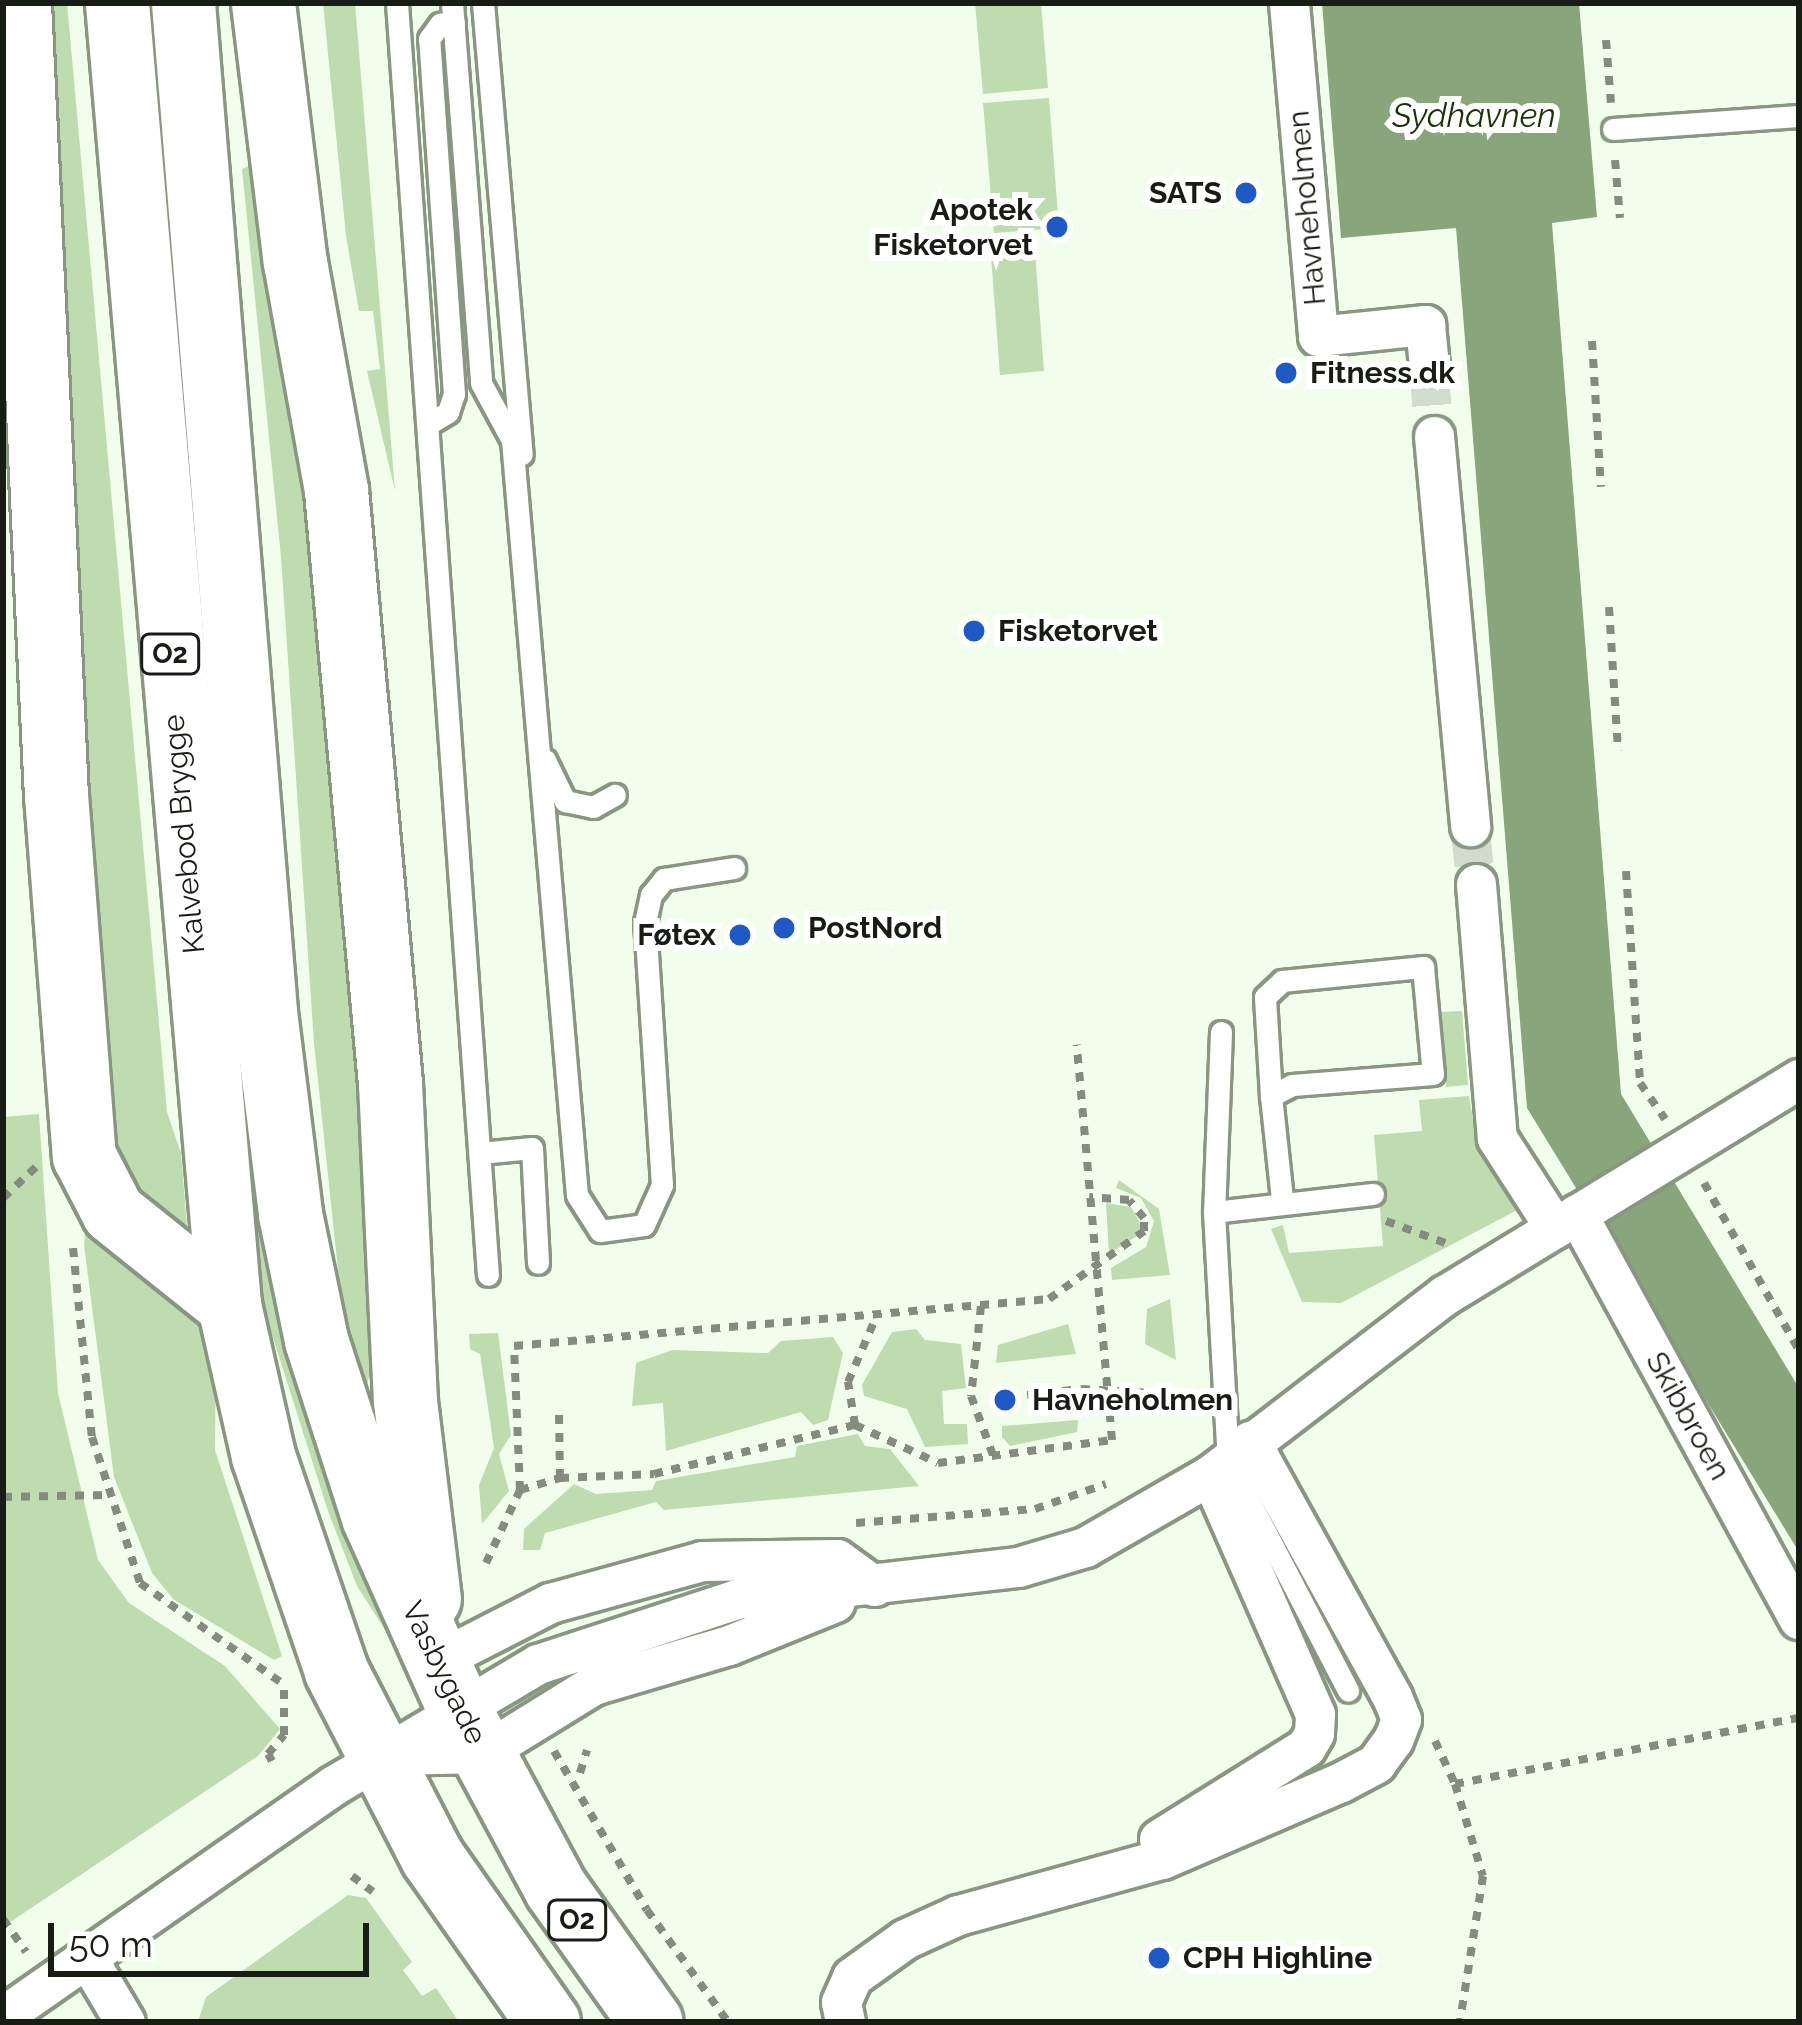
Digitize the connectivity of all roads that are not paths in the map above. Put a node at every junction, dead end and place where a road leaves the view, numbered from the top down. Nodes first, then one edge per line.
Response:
1 (19, 3) edge
2 (117, 3) edge
3 (183, 3) edge
4 (263, 3) edge
5 (397, 3) edge
6 (483, 3) edge
7 (1289, 3) edge
8 (453, 13) edge
9 (1799, 116) edge
10 (1613, 129) dead end
11 (1429, 366) tunnel mouth
12 (430, 423) junction
13 (1435, 436) tunnel mouth
14 (615, 795) dead end
15 (1470, 826) tunnel mouth
16 (734, 868) dead end
17 (1476, 884) tunnel mouth
18 (1220, 1032) dead end
19 (1799, 1079) edge
20 (1271, 1096) junction
21 (480, 1153) junction
22 (1373, 1194) road end
23 (1282, 1199) junction
24 (1214, 1212) junction
25 (1572, 1217) junction
26 (538, 1263) dead end
27 (488, 1275) dead end
28 (230, 1305) junction
29 (1229, 1459) junction
30 (874, 1586) junction
31 (1799, 1619) edge
32 (1348, 1691) dead end
33 (460, 1708) junction
34 (380, 1755) junction
35 (1108, 1871) junction
36 (87, 1958) junction
37 (3, 2016) edge
38 (125, 2022) edge
39 (548, 2022) edge
40 (651, 2022) edge
41 (845, 2022) edge

1 - 28 main road
2 - 28 main road, Kalvebod Brygge / O2
3 - 33 main road, Vasbygade / O2
4 - 33 main road
5 - 12 lane
6 - 14 lane
7 - 11 street, Havneholmen
8 - 12 lane
8 - 16 lane
9 - 10 lane
12 - 21 lane
13 - 15 street
17 - 25 street
18 - 24 lane
19 - 25 street
20 - 20 lane
20 - 23 lane
21 - 26 lane
21 - 27 lane
22 - 23 lane
23 - 24 lane
24 - 29 lane
25 - 29 street
25 - 31 street, Skibbroen
28 - 34 main road, O2
29 - 30 street
29 - 32 lane
29 - 35 street
29 - 35 street
30 - 33 street
30 - 33 street
33 - 34 street
33 - 40 main road, Vasbygade / O2
34 - 36 street
34 - 39 main road, O2
35 - 41 street
36 - 37 street
36 - 38 street

